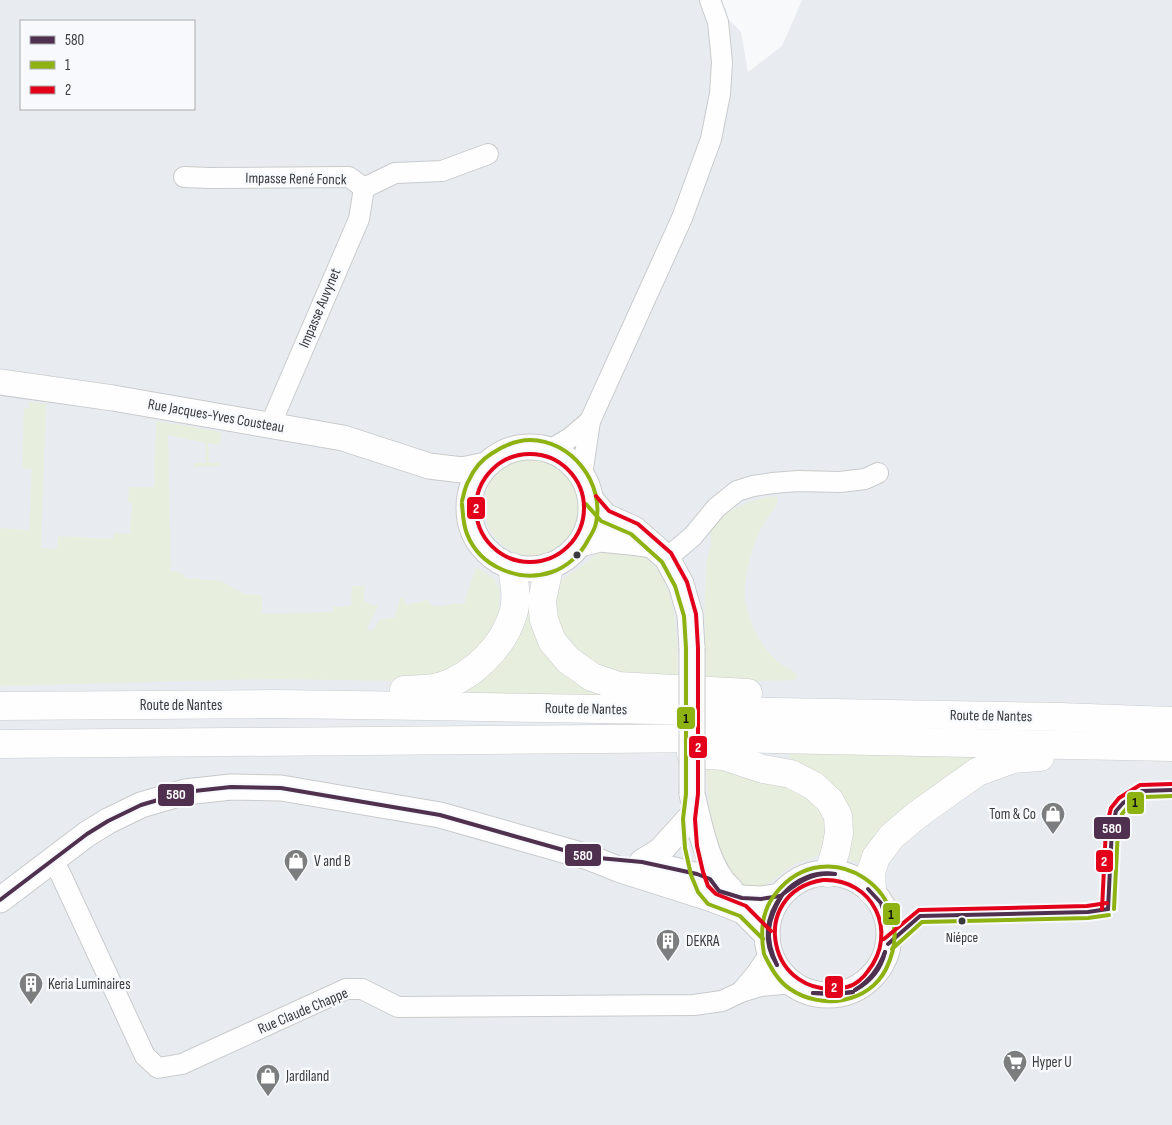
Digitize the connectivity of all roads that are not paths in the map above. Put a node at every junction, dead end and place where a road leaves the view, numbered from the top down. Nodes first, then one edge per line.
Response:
1 (710, 0) edge
2 (488, 154) dead end
3 (184, 177) dead end
4 (364, 188) junction
5 (0, 382) edge
6 (590, 421) junction
7 (272, 426) junction
8 (550, 450) junction
9 (486, 465) junction
10 (429, 466) junction
11 (878, 473) dead end
12 (582, 476) junction
13 (591, 500) junction
14 (468, 503) junction
15 (580, 544) junction
16 (659, 552) junction
17 (512, 567) junction
18 (548, 567) junction
19 (301, 704) junction
20 (0, 706) edge
21 (1060, 717) junction
22 (1172, 721) edge
23 (646, 738) junction
24 (0, 744) edge
25 (1159, 746) edge
26 (692, 794) junction
27 (689, 819) junction
28 (588, 857) junction
29 (52, 862) junction
30 (642, 862) junction
31 (828, 873) junction
32 (697, 874) junction
33 (872, 891) junction
34 (780, 896) junction
35 (742, 898) junction
36 (712, 899) junction
37 (0, 900) edge
38 (769, 944) junction
39 (792, 983) junction
40 (741, 992) junction

1 - 6 street
2 - 4 street, Impasse René Fonck
3 - 4 street, Impasse René Fonck
4 - 7 street, Impasse Auvynet
5 - 7 street, Rue Jacques-Yves Cousteau
6 - 8 street
6 - 12 street
7 - 10 street, Rue Jacques-Yves Cousteau
8 - 9 street
8 - 12 street
9 - 10 street, Rue Jacques-Yves Cousteau
9 - 14 street
10 - 14 street, Rue Jacques-Yves Cousteau
11 - 16 street
12 - 13 street
13 - 15 street
13 - 16 street
14 - 17 street
15 - 16 street
15 - 18 street
16 - 26 street, bridge
17 - 18 street
17 - 19 highway
18 - 21 highway
19 - 20 highway, Route de Nantes
19 - 21 highway, Route de Nantes
21 - 22 highway, Route de Nantes
23 - 24 highway, Route de Nantes
23 - 25 highway, Route de Nantes
23 - 31 highway
25 - 33 highway
26 - 27 street
26 - 35 street
27 - 30 street
27 - 32 street
28 - 29 street
28 - 30 street
28 - 36 street
29 - 37 street
29 - 40 street, Rue Claude Chappe
30 - 32 street
31 - 33 street
31 - 34 street
32 - 35 street
32 - 36 street
33 - 39 street
34 - 35 street
34 - 38 street
36 - 38 street
38 - 39 street
38 - 40 street
39 - 40 street

